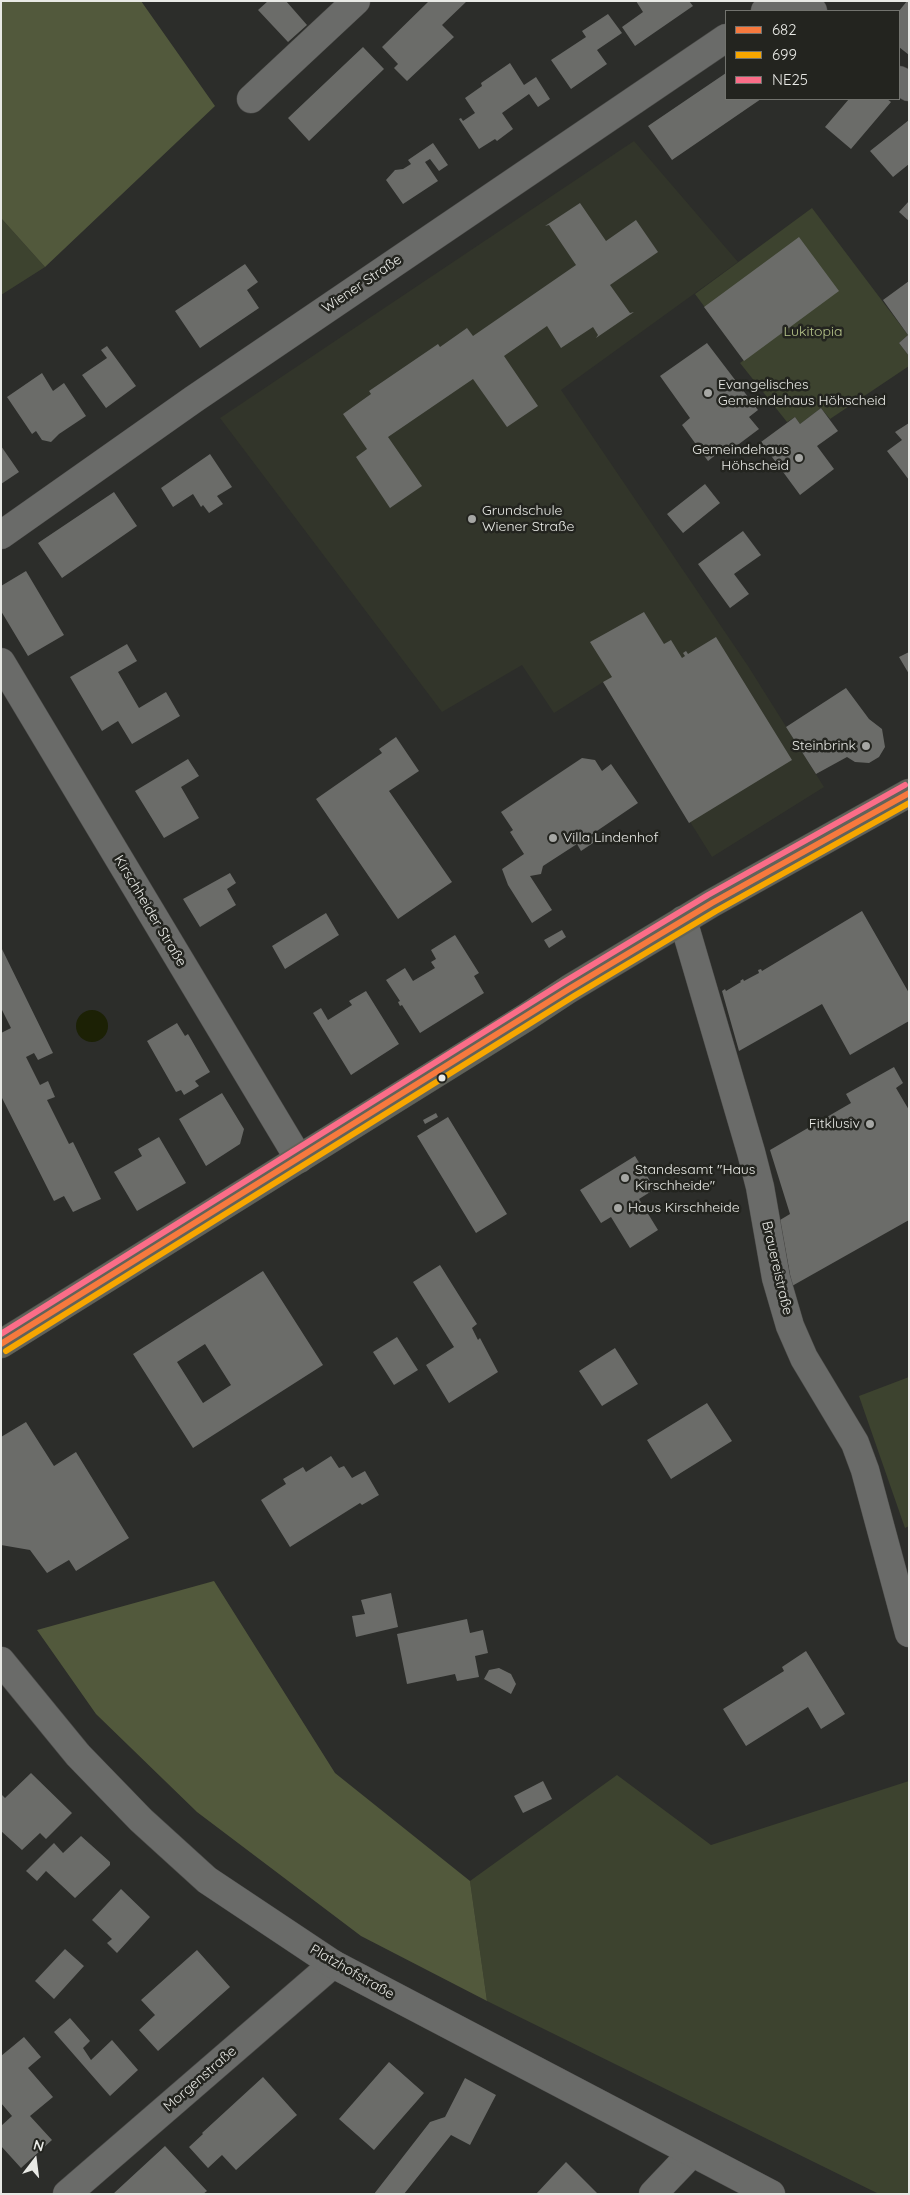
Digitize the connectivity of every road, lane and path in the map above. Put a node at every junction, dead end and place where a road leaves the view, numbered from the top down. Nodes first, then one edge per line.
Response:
1 (356, 1) edge
2 (780, 1) edge
3 (800, 1) edge
4 (767, 10) edge
5 (812, 10) edge
6 (725, 39) edge
7 (251, 98) dead end
8 (1, 535) edge
9 (1, 662) edge
10 (909, 793) edge
11 (683, 920) junction
12 (298, 1159) junction
13 (1, 1344) edge
14 (909, 1633) edge
15 (1, 1661) edge
16 (333, 1964) junction
17 (692, 2154) junction
18 (67, 2194) edge
19 (653, 2194) edge
20 (771, 2194) edge

1 - 7 street
2 - 4 street
3 - 5 street
6 - 8 street, Wiener Straße
9 - 12 street, Kirschheider Straße
10 - 11 main road
11 - 12 main road
11 - 14 street, Brauereistraße
12 - 13 main road
15 - 16 street, Platzhofstraße
16 - 17 street, Platzhofstraße
16 - 18 street, Morgenstraße
17 - 19 street
17 - 20 street, Platzhofstraße

